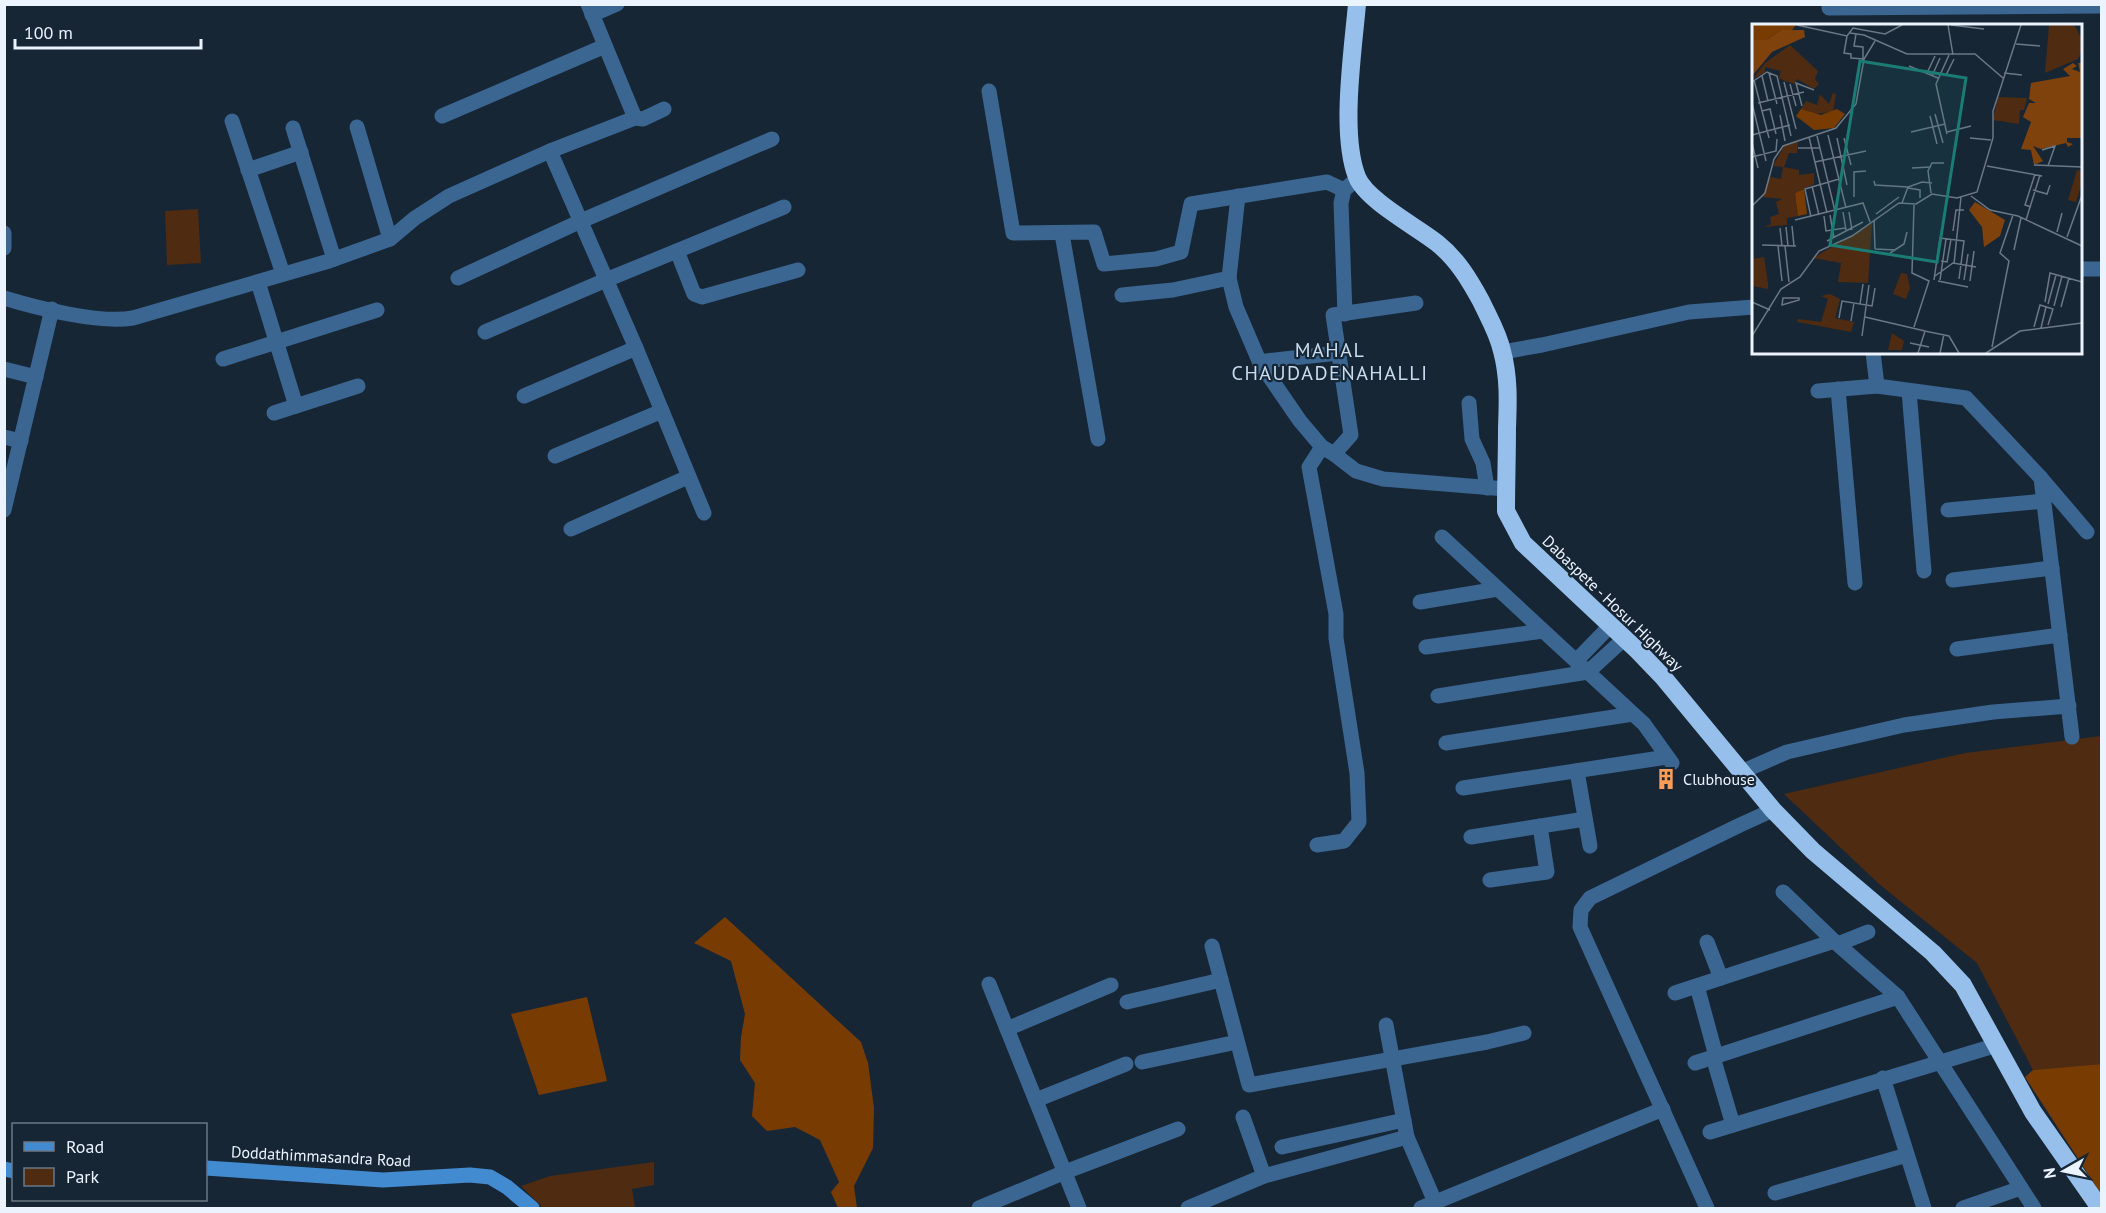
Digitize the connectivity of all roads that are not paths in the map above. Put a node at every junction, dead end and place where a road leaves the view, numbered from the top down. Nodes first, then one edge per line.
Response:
1 (616, 4) edge
2 (1357, 4) edge
3 (1829, 4) edge
4 (2083, 5) edge
5 (2102, 6) edge
6 (590, 10) edge
7 (605, 46) junction
8 (989, 91) dead end
9 (664, 109) dead end
10 (442, 116) dead end
11 (635, 118) junction
12 (232, 121) dead end
13 (357, 127) dead end
14 (293, 128) dead end
15 (772, 139) dead end
16 (550, 151) junction
17 (301, 152) junction
18 (248, 170) junction
19 (1351, 184) junction
20 (1238, 196) junction
21 (784, 207) dead end
22 (581, 221) junction
23 (4, 233) edge
24 (1062, 234) junction
25 (390, 239) junction
26 (4, 248) edge
27 (677, 251) junction
28 (334, 259) junction
29 (2082, 269) edge
30 (2102, 269) edge
31 (798, 270) dead end
32 (283, 274) junction
33 (458, 278) dead end
34 (1229, 279) junction
35 (606, 280) junction
36 (258, 282) junction
37 (1122, 295) dead end
38 (4, 298) edge
39 (1416, 303) dead end
40 (1752, 307) edge
41 (52, 309) junction
42 (377, 310) dead end
43 (1345, 314) junction
44 (484, 332) dead end
45 (276, 342) junction
46 (636, 348) junction
47 (1503, 352) junction
48 (1338, 353) junction
49 (1873, 354) edge
50 (223, 358) dead end
51 (1260, 363) junction
52 (4, 369) edge
53 (36, 377) junction
54 (358, 386) dead end
55 (1877, 386) junction
56 (1838, 389) junction
57 (1818, 391) dead end
58 (1909, 391) junction
59 (524, 396) dead end
60 (1470, 403) dead end
61 (296, 406) junction
62 (662, 411) junction
63 (274, 413) dead end
64 (4, 437) edge
65 (1098, 439) dead end
66 (21, 441) junction
67 (1328, 450) junction
68 (555, 456) dead end
69 (688, 477) junction
70 (2041, 478) junction
71 (1487, 488) junction
72 (1506, 489) junction
73 (2044, 501) junction
74 (5, 505) edge
75 (1948, 510) dead end
76 (704, 513) dead end
77 (571, 529) dead end
78 (2087, 532) dead end
79 (1442, 537) dead end
80 (2052, 568) junction
81 (1924, 571) dead end
82 (1953, 580) dead end
83 (1855, 583) dead end
84 (1498, 589) junction
85 (1420, 602) dead end
86 (1611, 625) junction
87 (1544, 631) junction
88 (2060, 635) junction
89 (1625, 638) junction
90 (1426, 647) dead end
91 (1957, 649) dead end
92 (1576, 661) junction
93 (1588, 672) junction
94 (1438, 696) dead end
95 (2069, 706) junction
96 (1633, 714) junction
97 (2072, 737) dead end
98 (1446, 742) dead end
99 (1577, 771) junction
100 (1742, 772) junction
101 (1463, 788) dead end
102 (1773, 810) junction
103 (1585, 819) junction
104 (1540, 826) junction
105 (1471, 837) dead end
106 (1317, 845) dead end
107 (1590, 846) dead end
108 (1490, 880) dead end
109 (1783, 892) dead end
110 (1868, 932) dead end
111 (1707, 942) dead end
112 (1836, 942) junction
113 (1212, 946) dead end
114 (1721, 978) junction
115 (1221, 980) junction
116 (989, 984) dead end
117 (1111, 985) dead end
118 (1696, 986) junction
119 (1676, 993) dead end
120 (1898, 997) junction
121 (1127, 1002) dead end
122 (1386, 1025) dead end
123 (1007, 1029) junction
124 (1524, 1033) dead end
125 (1237, 1042) junction
126 (1997, 1045) junction
127 (1714, 1057) junction
128 (1393, 1059) junction
129 (1142, 1062) dead end
130 (1695, 1063) dead end
131 (1941, 1063) junction
132 (1126, 1064) dead end
133 (1883, 1078) junction
134 (1036, 1100) junction
135 (1664, 1109) junction
136 (1243, 1117) dead end
137 (1404, 1120) junction
138 (1733, 1125) junction
139 (1178, 1129) dead end
140 (1710, 1132) dead end
141 (1407, 1137) junction
142 (1282, 1147) dead end
143 (1907, 1155) junction
144 (207, 1168) edge
145 (1065, 1172) junction
146 (1264, 1176) junction
147 (2021, 1188) junction
148 (1775, 1192) dead end
149 (1428, 1205) edge
150 (532, 1209) edge
151 (979, 1209) edge
152 (1079, 1209) edge
153 (1188, 1209) edge
154 (1707, 1209) edge
155 (1924, 1209) edge
156 (1963, 1209) edge
157 (2034, 1209) edge
158 (2100, 1209) edge

1 - 6 street
2 - 19 highway
3 - 4 street
4 - 5 street
6 - 7 street
7 - 10 street
7 - 11 street
8 - 24 street
9 - 11 street
11 - 16 street
12 - 18 street
13 - 25 street
14 - 17 street
15 - 22 street
16 - 22 street
16 - 25 street
17 - 18 street
17 - 28 street
18 - 32 street
19 - 20 street
19 - 43 street
19 - 47 highway, Dabaspete - Hosur Highway
20 - 24 street
20 - 34 street
21 - 27 street
22 - 33 street
22 - 35 street
23 - 26 street
24 - 65 street
25 - 28 street
27 - 31 street
27 - 35 street
28 - 32 street
29 - 30 street
32 - 36 street
34 - 37 street
34 - 51 street
35 - 44 street
35 - 46 street
36 - 41 street
36 - 45 street
38 - 41 street
39 - 43 street
40 - 47 street
41 - 53 street
42 - 45 street
43 - 48 street
45 - 50 street
45 - 61 street
46 - 59 street
46 - 62 street
47 - 72 highway, Dabaspete - Hosur Highway
48 - 51 street
48 - 67 street
49 - 55 street
51 - 67 street
52 - 53 street
53 - 66 street
54 - 61 street
55 - 56 street
55 - 58 street
56 - 57 street
56 - 83 street
58 - 70 street
58 - 81 street
60 - 71 street
61 - 63 street
62 - 68 street
62 - 69 street
64 - 66 street
66 - 74 street
67 - 71 street
67 - 106 street
69 - 76 street
69 - 77 street
70 - 73 street
70 - 78 street
71 - 72 street
72 - 86 highway, Dabaspete - Hosur Highway
73 - 75 street
73 - 80 street
79 - 84 street
80 - 82 street
80 - 88 street
84 - 85 street
84 - 87 street
86 - 89 highway, Dabaspete - Hosur Highway
86 - 92 street
87 - 90 street
87 - 92 street
88 - 91 street
88 - 95 street
89 - 93 street
89 - 100 highway, Dabaspete - Hosur Highway
92 - 93 street
93 - 94 street
93 - 96 street
95 - 97 street
95 - 100 street
96 - 98 street
96 - 99 street
99 - 101 street
99 - 103 street
100 - 102 highway, Dabaspete - Hosur Highway
102 - 126 highway, Dabaspete - Hosur Highway
102 - 135 street
103 - 104 street
103 - 107 street
104 - 105 street
104 - 108 street
109 - 112 street
110 - 112 street
111 - 114 street
112 - 114 street
112 - 120 street
113 - 115 street
114 - 118 street
115 - 121 street
115 - 125 street
116 - 123 street
117 - 123 street
118 - 119 street
118 - 127 street
120 - 127 street
120 - 131 street
122 - 128 street
123 - 134 street
124 - 128 street
125 - 128 street
125 - 129 street
126 - 131 street
126 - 158 highway, Dabaspete - Hosur Highway
127 - 130 street
127 - 138 street
128 - 137 street
131 - 133 street
131 - 147 street
132 - 134 street
133 - 138 street
133 - 143 street
134 - 145 street
135 - 149 street
135 - 154 street
136 - 146 street
137 - 141 street
137 - 142 street
138 - 140 street
139 - 145 street
141 - 146 street
141 - 149 street
143 - 148 street
143 - 155 street
144 - 150 street, Doddathimmasandra Road
145 - 151 street
145 - 152 street
146 - 153 street
147 - 156 street
147 - 157 street

